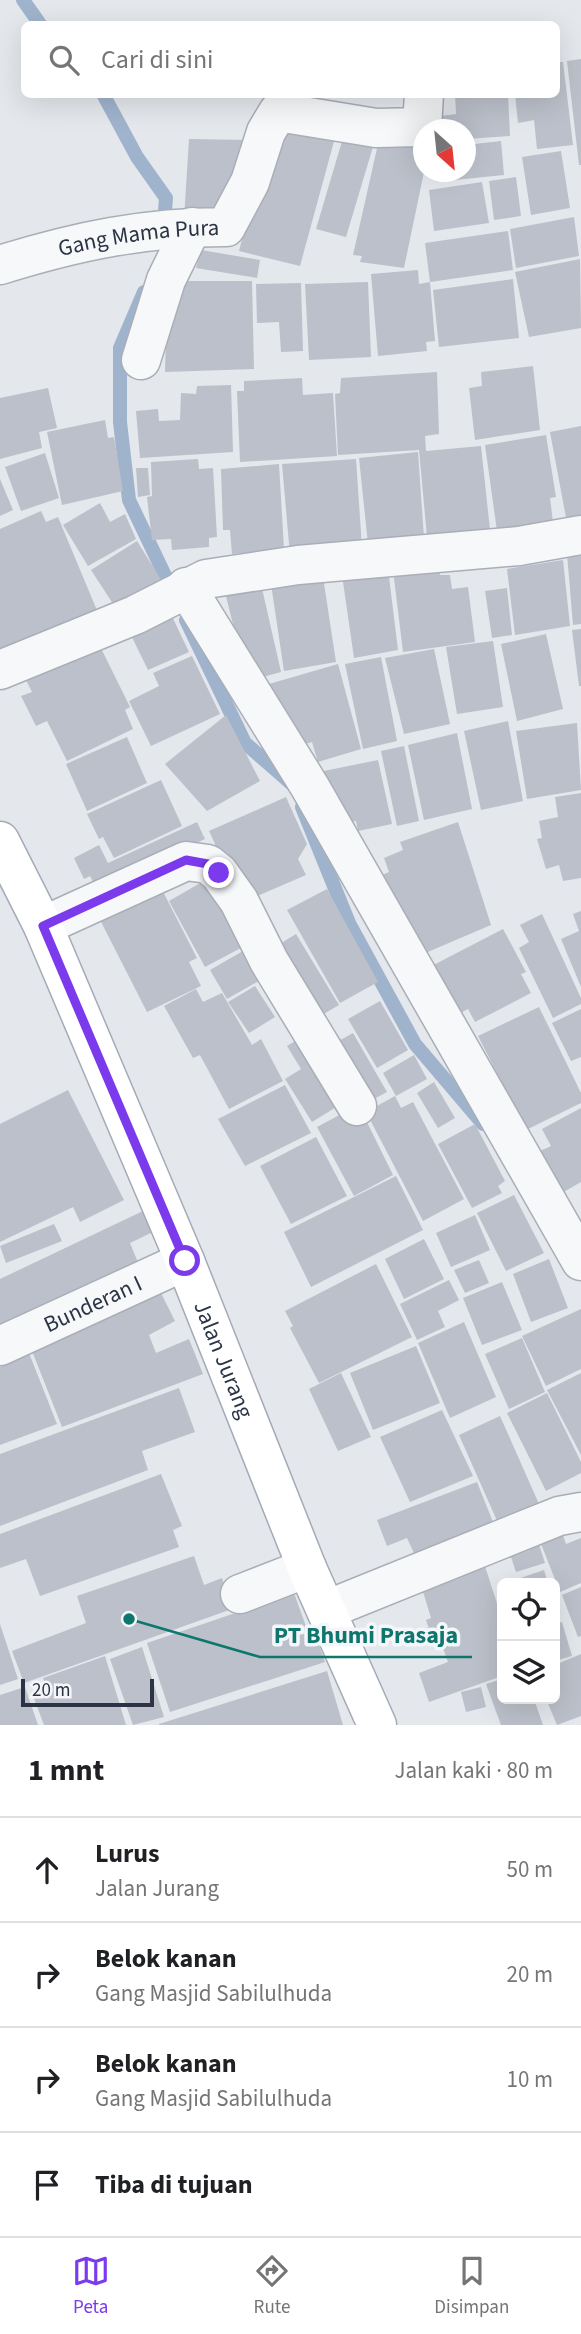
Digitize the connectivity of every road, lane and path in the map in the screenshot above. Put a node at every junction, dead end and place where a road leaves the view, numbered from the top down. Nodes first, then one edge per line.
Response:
1 (424, 98) edge
2 (192, 227) junction
3 (0, 265) edge
4 (141, 360) dead end
5 (581, 535) edge
6 (186, 587) junction
7 (0, 670) edge
8 (3, 854) edge
9 (43, 926) junction
10 (357, 1106) dead end
11 (185, 1261) junction
12 (581, 1261) edge
13 (0, 1346) edge
14 (581, 1512) edge
15 (307, 1568) junction
16 (240, 1594) dead end
17 (326, 1611) junction
18 (377, 1725) edge

1 - 2 street, Gang Mama Pura
2 - 3 street, Gang Mama Pura
2 - 4 street
5 - 6 street
6 - 7 street
6 - 12 street
8 - 9 main road, Jalan Jurang
9 - 10 street
9 - 11 main road, Jalan Jurang
11 - 13 street, Bunderan I
11 - 15 main road, Jalan Jurang
14 - 17 street
15 - 16 street
15 - 17 main road, Jalan Jurang
17 - 18 main road, Jalan Jurang

